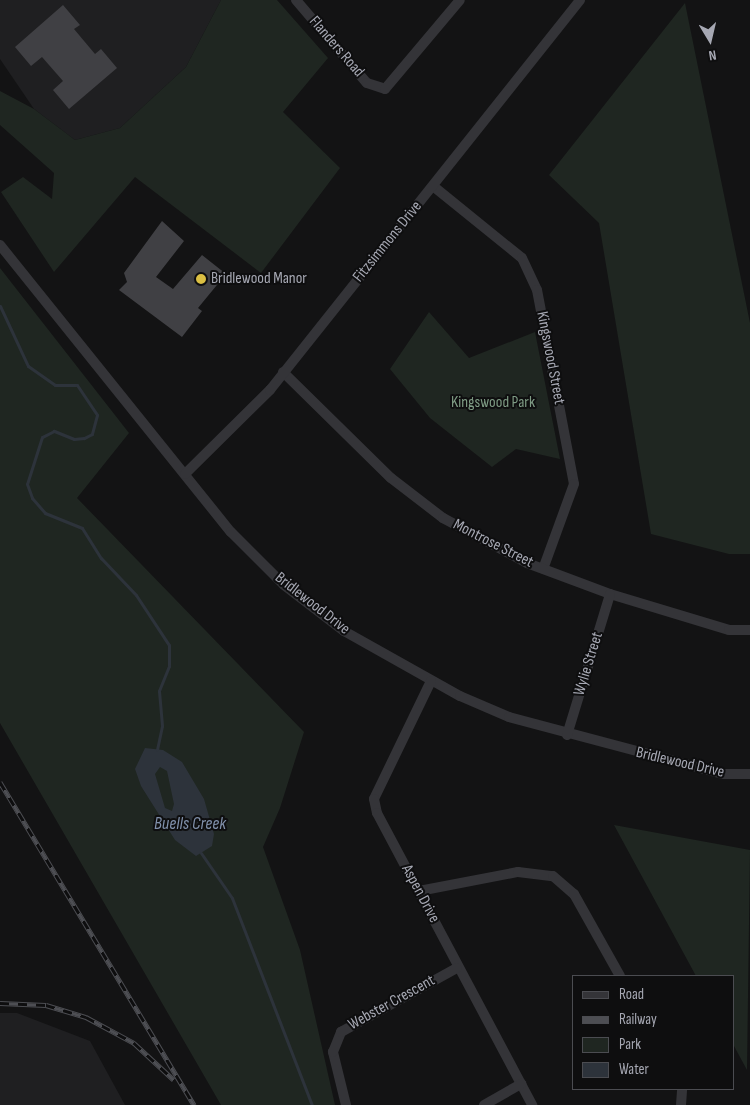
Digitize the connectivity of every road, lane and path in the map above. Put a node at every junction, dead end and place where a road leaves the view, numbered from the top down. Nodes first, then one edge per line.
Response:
1 (296, 0) edge
2 (460, 0) edge
3 (580, 0) edge
4 (433, 186) junction
5 (0, 245) edge
6 (283, 372) junction
7 (186, 474) junction
8 (543, 569) junction
9 (610, 594) junction
10 (750, 630) edge
11 (432, 680) junction
12 (567, 735) junction
13 (750, 774) edge
14 (419, 891) junction
15 (457, 968) junction
16 (619, 975) edge
17 (521, 1084) junction
18 (682, 1090) edge
19 (346, 1105) edge
20 (484, 1105) edge
21 (532, 1105) edge
22 (681, 1105) edge

1 - 2 street, Flanders Road
3 - 4 street, Fitzsimmons Drive
4 - 6 street, Fitzsimmons Drive
4 - 8 street, Kingswood Street
5 - 7 street, Bridlewood Drive
6 - 7 street, Fitzsimmons Drive
6 - 8 street, Montrose Street
7 - 11 street, Bridlewood Drive
8 - 9 street, Montrose Street
9 - 10 street, Montrose Street
9 - 12 street, Wylie Street
11 - 12 street, Bridlewood Drive
11 - 14 street, Aspen Drive
12 - 13 street, Bridlewood Drive
14 - 15 street, Aspen Drive
14 - 16 street
15 - 17 street, Aspen Drive
15 - 19 street, Webster Crescent
17 - 20 street
17 - 21 street, Aspen Drive
18 - 22 street

